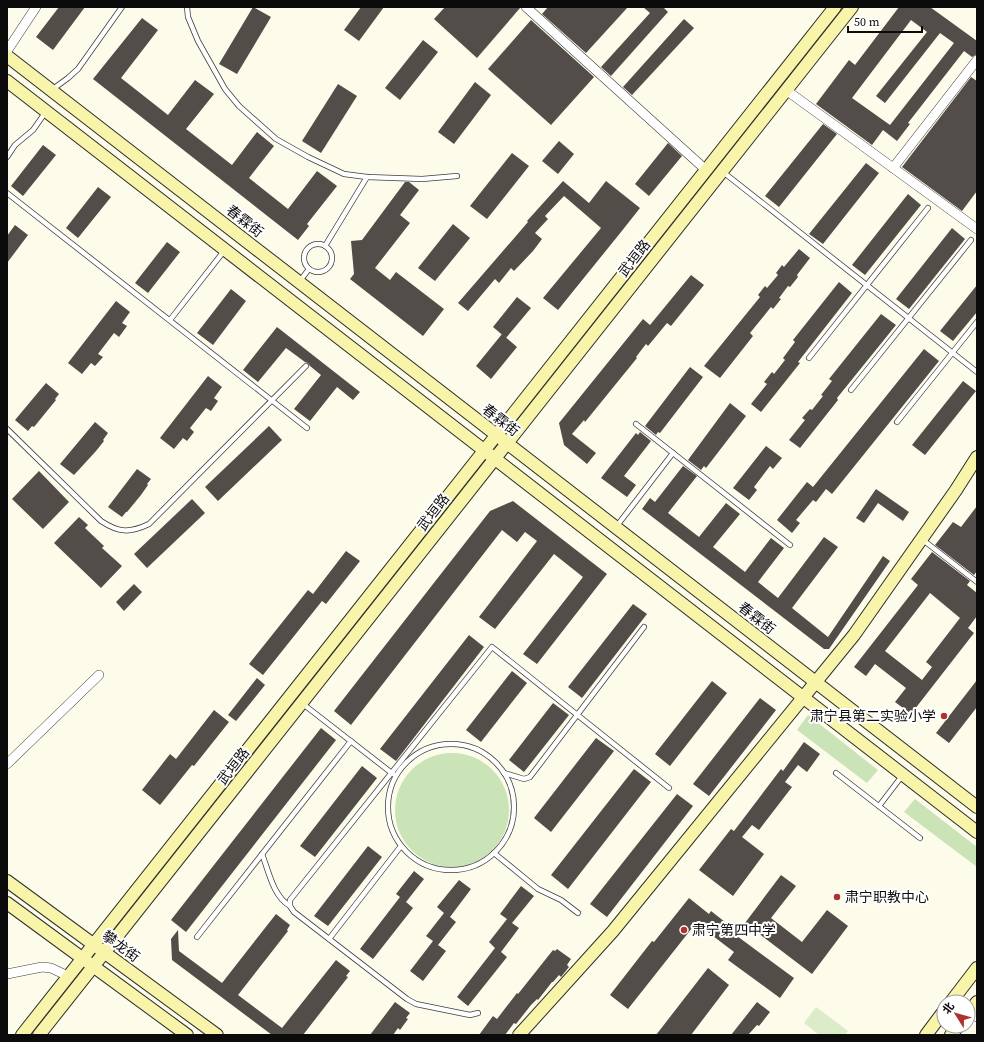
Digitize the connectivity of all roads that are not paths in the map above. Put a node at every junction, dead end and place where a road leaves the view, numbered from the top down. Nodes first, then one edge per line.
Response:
1 (36, 7) edge
2 (122, 7) edge
3 (187, 7) edge
4 (526, 7) edge
5 (835, 7) edge
6 (852, 7) edge
7 (7, 51) edge
8 (7, 56) edge
9 (977, 60) edge
10 (7, 81) edge
11 (51, 90) junction
12 (786, 90) junction
13 (46, 111) junction
14 (7, 157) edge
15 (893, 168) junction
16 (706, 170) junction
17 (722, 171) junction
18 (457, 176) dead end
19 (367, 177) junction
20 (7, 193) edge
21 (928, 208) dead end
22 (977, 229) edge
23 (972, 240) dead end
24 (325, 246) junction
25 (225, 250) junction
26 (309, 269) junction
27 (299, 282) junction
28 (866, 286) junction
29 (908, 319) junction
30 (170, 320) junction
31 (977, 322) edge
32 (952, 353) junction
33 (809, 358) dead end
34 (306, 366) dead end
35 (977, 372) edge
36 (852, 390) dead end
37 (271, 400) junction
38 (897, 422) dead end
39 (636, 424) dead end
40 (307, 428) dead end
41 (7, 429) edge
42 (496, 435) junction
43 (507, 443) junction
44 (484, 450) junction
45 (673, 453) junction
46 (977, 457) edge
47 (495, 458) junction
48 (616, 527) junction
49 (921, 539) junction
50 (790, 544) dead end
51 (977, 582) edge
52 (644, 627) dead end
53 (99, 675) dead end
54 (816, 682) junction
55 (803, 698) junction
56 (302, 702) junction
57 (577, 715) junction
58 (351, 741) junction
59 (7, 764) edge
60 (504, 773) junction
61 (836, 773) dead end
62 (394, 775) junction
63 (903, 775) junction
64 (670, 788) dead end
65 (879, 806) junction
66 (977, 807) edge
67 (977, 832) edge
68 (920, 838) dead end
69 (401, 846) junction
70 (494, 853) junction
71 (262, 854) junction
72 (7, 881) edge
73 (7, 903) edge
74 (290, 906) junction
75 (578, 913) dead end
76 (197, 937) dead end
77 (329, 939) junction
78 (93, 945) junction
79 (104, 952) junction
80 (82, 959) junction
81 (93, 966) junction
82 (977, 968) edge
83 (7, 974) edge
84 (68, 976) junction
85 (957, 994) edge
86 (478, 1013) dead end
87 (936, 1022) edge
88 (22, 1035) edge
89 (39, 1035) edge
90 (187, 1035) edge
91 (217, 1035) edge
92 (519, 1035) edge
93 (926, 1035) edge

1 - 7 street
2 - 11 lane
3 - 19 lane
4 - 16 street
5 - 16 main road, 武垣路
6 - 12 main road, 武垣路
8 - 11 main road, 春霖街
9 - 15 street
10 - 13 main road
11 - 27 main road, 春霖街
12 - 15 street
12 - 17 main road, 武垣路
13 - 14 lane
13 - 25 main road
15 - 22 street
16 - 42 main road, 武垣路
17 - 28 lane
17 - 43 main road, 武垣路
18 - 19 lane
19 - 24 lane
20 - 30 lane
21 - 28 lane
23 - 29 lane
24 - 26 lane
24 - 26 lane
25 - 30 lane
25 - 44 main road
26 - 27 lane
27 - 42 main road, 春霖街
28 - 29 lane
28 - 33 lane
29 - 32 lane
29 - 36 lane
30 - 37 lane
31 - 32 lane
32 - 35 lane
32 - 38 lane
34 - 37 lane
37 - 40 lane
37 - 41 lane
39 - 45 lane
42 - 43 main road, 春霖街
42 - 44 main road, 武垣路
43 - 47 main road, 武垣路
43 - 48 main road, 春霖街
44 - 47 main road
44 - 78 main road, 武垣路
45 - 48 lane
45 - 50 lane
46 - 49 main road
47 - 55 main road
47 - 56 main road, 武垣路
48 - 54 main road, 春霖街
49 - 51 lane
49 - 54 main road
52 - 57 lane
53 - 59 street
54 - 55 main road
54 - 66 main road, 春霖街
55 - 63 main road
55 - 92 main road
56 - 58 lane
56 - 79 main road, 武垣路
57 - 60 lane
57 - 62 lane
57 - 64 lane
58 - 62 lane
58 - 71 lane
60 - 62 lane
60 - 70 lane
61 - 65 lane
62 - 69 lane
62 - 74 lane
63 - 65 lane
63 - 67 main road
65 - 68 lane
69 - 70 lane
69 - 77 lane
70 - 75 lane
71 - 74 lane
71 - 76 lane
72 - 78 main road, 攀龙街
73 - 80 main road
74 - 77 lane
77 - 86 lane
78 - 79 main road, 攀龙街
78 - 80 main road, 武垣路
79 - 81 main road, 武垣路
79 - 91 main road, 攀龙街
80 - 81 main road
80 - 84 main road, 武垣路
81 - 89 main road, 武垣路
81 - 90 main road
82 - 85 main road
83 - 84 street
84 - 88 main road, 武垣路
87 - 93 main road

